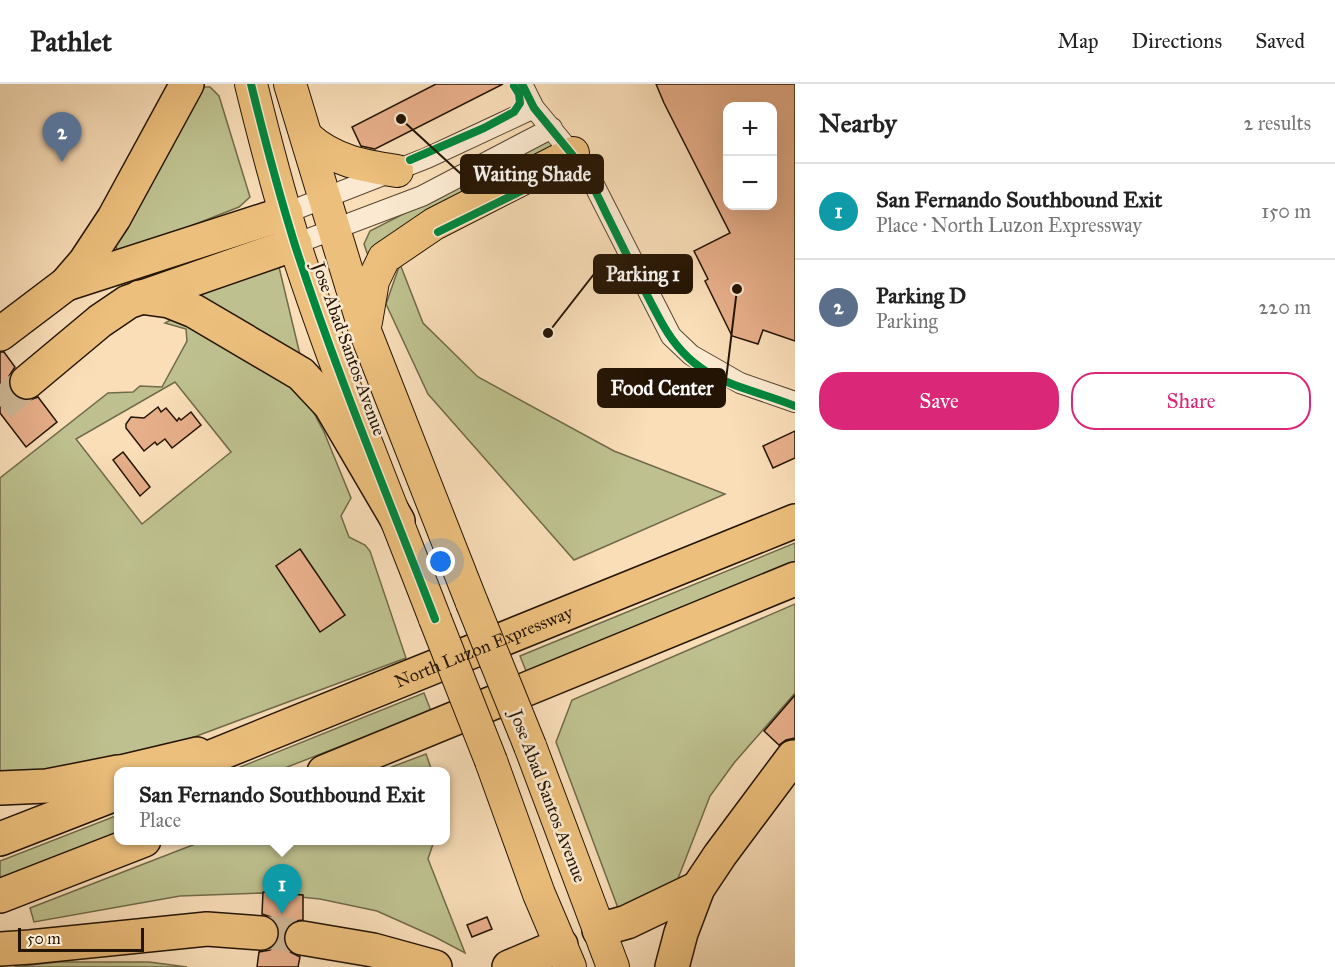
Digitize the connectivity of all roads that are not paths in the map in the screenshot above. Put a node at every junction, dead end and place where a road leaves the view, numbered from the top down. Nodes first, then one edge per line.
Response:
1 (187, 84) edge
2 (250, 84) edge
3 (290, 84) edge
4 (522, 84) edge
5 (534, 108) junction
6 (552, 128) junction
7 (306, 137) junction
8 (573, 153) junction
9 (398, 171) junction
10 (324, 198) junction
11 (290, 228) junction
12 (334, 231) junction
13 (66, 284) junction
14 (140, 297) junction
15 (365, 331) junction
16 (0, 334) edge
17 (27, 382) tunnel mouth
18 (795, 402) edge
19 (398, 521) junction
20 (795, 521) edge
21 (795, 579) edge
22 (268, 735) junction
23 (793, 757) dead end
24 (140, 767) edge
25 (184, 767) edge
26 (334, 767) edge
27 (114, 773) edge
28 (0, 788) edge
29 (114, 795) edge
30 (0, 839) edge
31 (131, 845) edge
32 (698, 888) junction
33 (0, 896) edge
34 (599, 930) junction
35 (261, 933) tunnel mouth
36 (302, 938) tunnel mouth
37 (0, 949) edge
38 (565, 956) edge
39 (435, 967) edge
40 (509, 967) edge
41 (613, 967) edge
42 (672, 967) edge

1 - 13 highway
2 - 11 highway, Jose Abad Santos Avenue
3 - 7 highway, Jose Abad Santos Avenue
4 - 5 street
5 - 6 street
5 - 9 street
6 - 8 street
6 - 12 street
7 - 9 highway
7 - 10 highway, Jose Abad Santos Avenue
8 - 15 highway
8 - 18 street
9 - 10 street
10 - 11 street
10 - 12 highway, Jose Abad Santos Avenue
11 - 12 street
11 - 13 highway
11 - 14 highway
11 - 19 highway, Jose Abad Santos Avenue
12 - 15 highway, Jose Abad Santos Avenue
13 - 16 highway
14 - 17 highway
14 - 19 highway
15 - 34 highway, Jose Abad Santos Avenue, bridge
19 - 38 highway, Jose Abad Santos Avenue, bridge
20 - 22 highway, North Luzon Expressway
21 - 26 highway
22 - 24 highway
22 - 25 highway, North Luzon Expressway
23 - 32 highway
27 - 28 highway
29 - 30 highway
31 - 33 highway
32 - 34 highway
32 - 42 highway
34 - 38 highway
34 - 41 highway, Jose Abad Santos Avenue
35 - 37 highway
36 - 39 highway
38 - 40 highway

